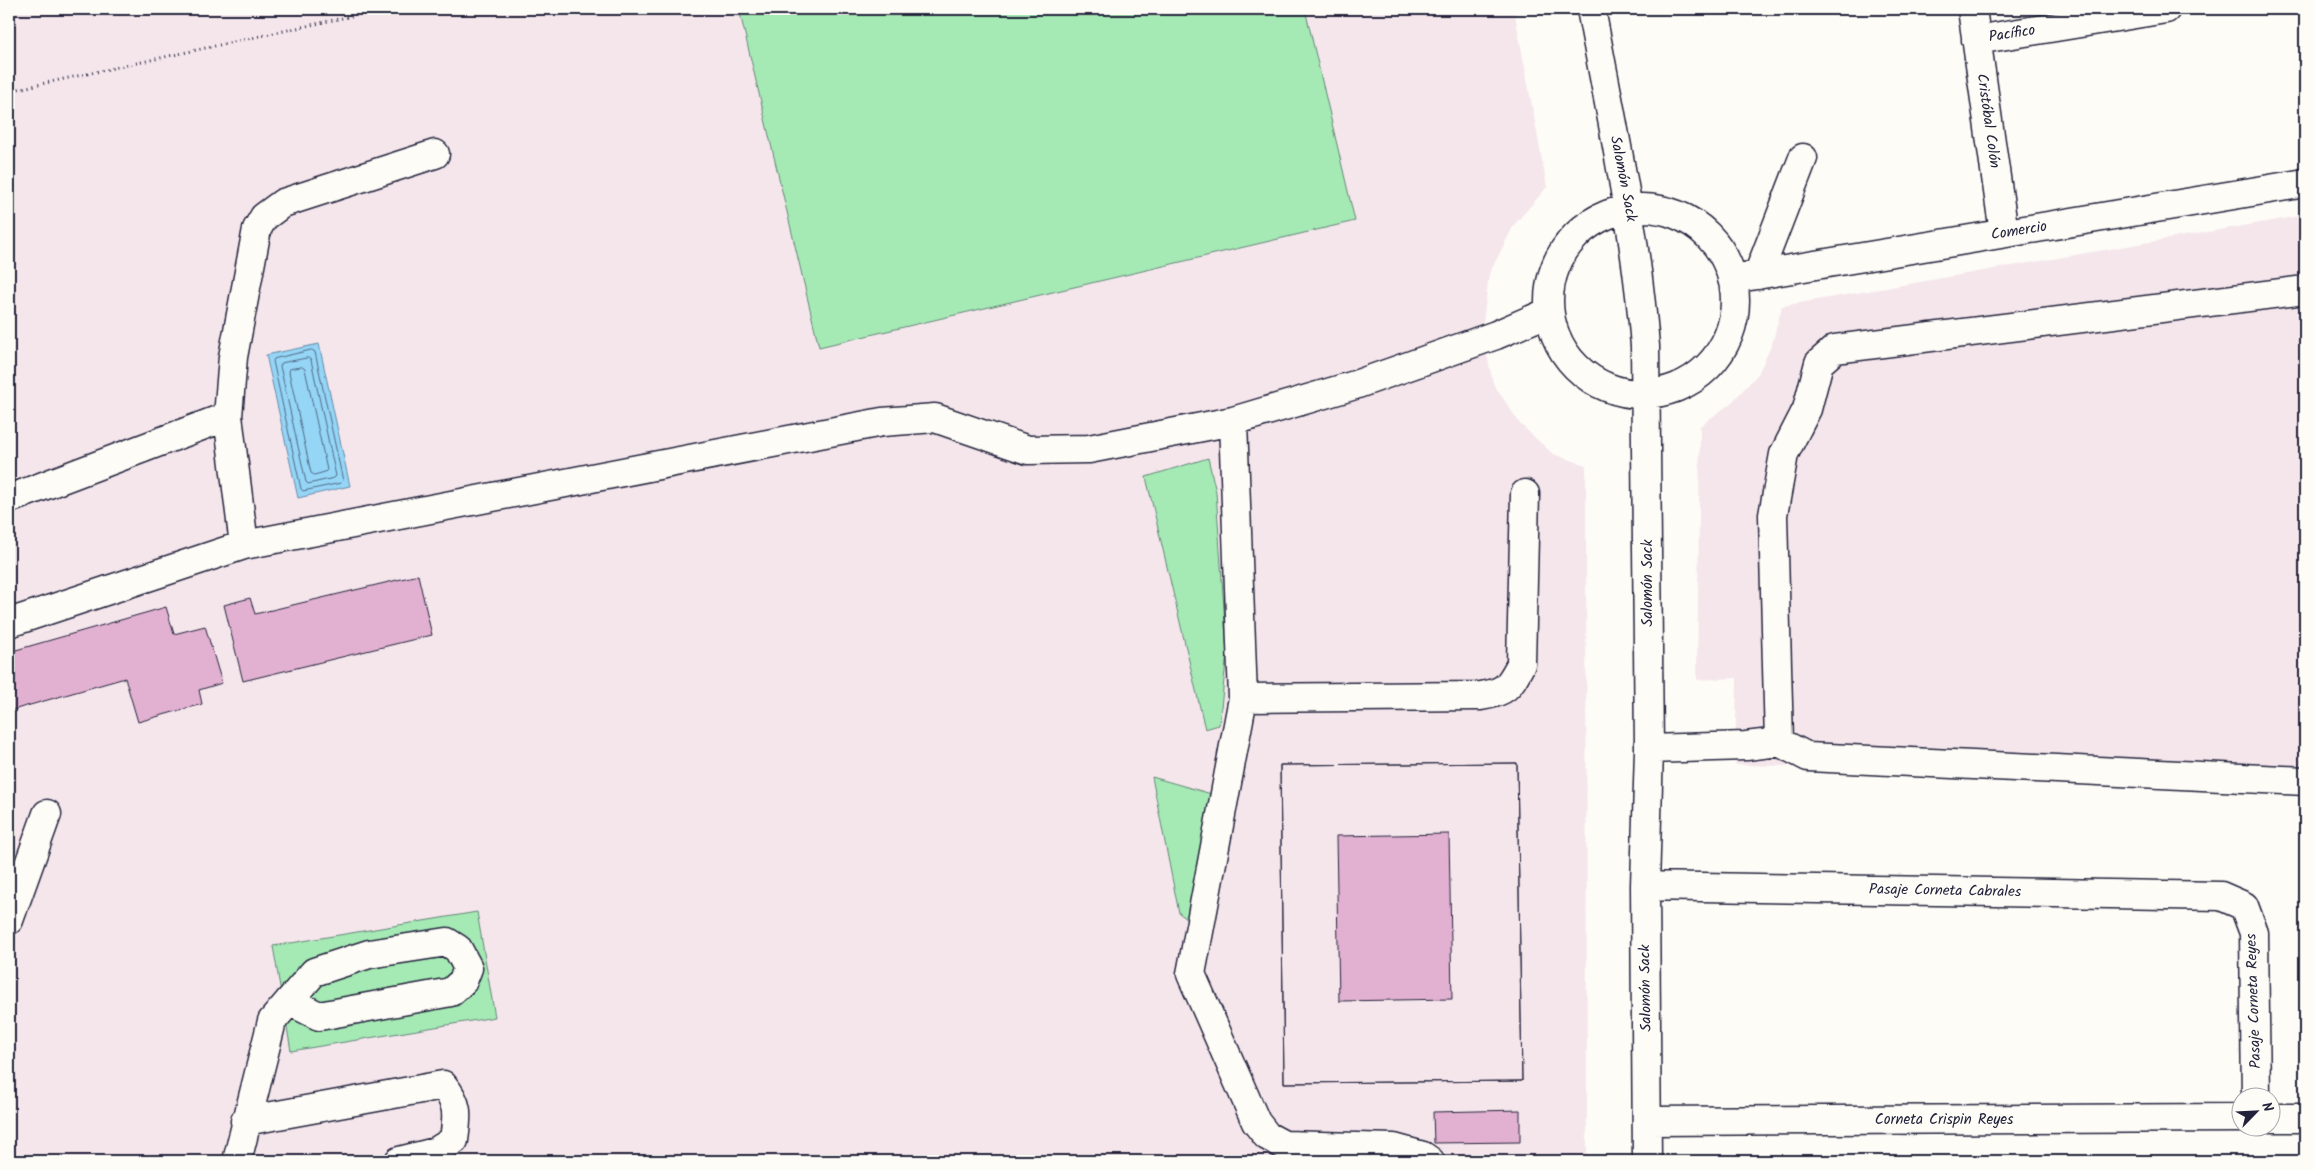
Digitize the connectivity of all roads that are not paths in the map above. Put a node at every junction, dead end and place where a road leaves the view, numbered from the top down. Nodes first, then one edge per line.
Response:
1 (1591, 9) edge
2 (1972, 9) edge
3 (2166, 9) edge
4 (1976, 40) junction
5 (435, 154) dead end
6 (1803, 158) dead end
7 (2305, 184) edge
8 (1628, 208) junction
9 (2004, 234) junction
10 (1745, 277) junction
11 (2305, 290) edge
12 (1549, 312) junction
13 (1647, 395) junction
14 (228, 416) junction
15 (1233, 421) junction
16 (1525, 494) dead end
17 (9, 499) edge
18 (244, 545) junction
19 (9, 623) edge
20 (1244, 698) junction
21 (1779, 742) junction
22 (1650, 749) junction
23 (2305, 780) edge
24 (47, 814) dead end
25 (1645, 886) junction
26 (2244, 906) joint
27 (9, 920) edge
28 (290, 1001) junction
29 (2256, 1088) edge
30 (2232, 1118) edge
31 (2282, 1118) edge
32 (2305, 1118) edge
33 (245, 1120) junction
34 (1648, 1121) junction
35 (237, 1161) edge
36 (399, 1161) edge
37 (1430, 1161) edge
38 (1647, 1161) edge

1 - 8 street, Salomón Sack
2 - 4 street, Cristóbal Colón
3 - 4 street, Pacífico
4 - 9 street, Cristóbal Colón
5 - 14 street
6 - 10 street
7 - 9 street, Comercio
8 - 10 street
8 - 12 street
8 - 13 street, Salomón Sack
9 - 10 street, Comercio
10 - 13 street
11 - 21 street
12 - 13 street
12 - 15 street
13 - 22 street, Salomón Sack
14 - 17 street
14 - 18 street
15 - 18 street
15 - 20 street
16 - 20 street
18 - 19 street
20 - 37 street
21 - 22 street
21 - 23 street
22 - 25 street, Salomón Sack
24 - 27 street
25 - 26 street, Pasaje Corneta Cabrales
25 - 34 street, Salomón Sack
26 - 29 street, Pasaje Corneta Reyes
28 - 28 street
28 - 33 street
30 - 34 street, Corneta Crispin Reyes
31 - 32 street
33 - 35 street
33 - 36 street
34 - 38 street, Salomón Sack

